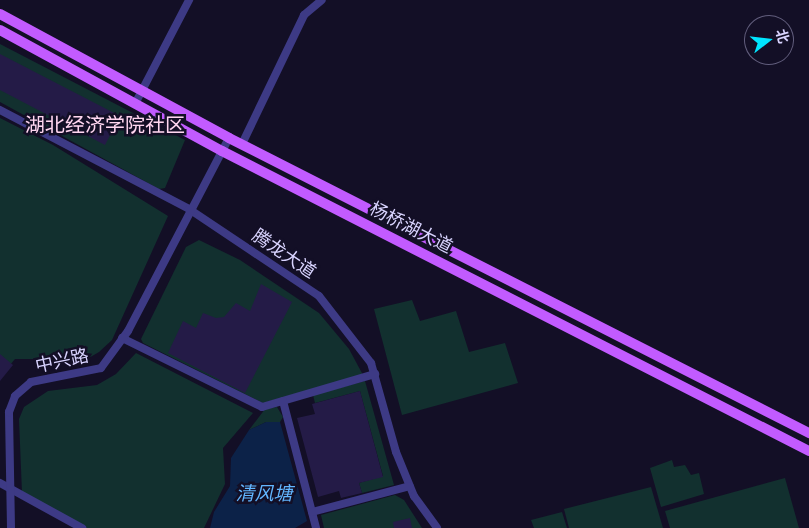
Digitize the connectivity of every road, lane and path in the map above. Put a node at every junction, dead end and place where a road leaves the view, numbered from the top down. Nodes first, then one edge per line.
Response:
1 (189, 0) edge
2 (322, 0) edge
3 (0, 14) edge
4 (0, 30) edge
5 (142, 90) junction
6 (136, 102) junction
7 (0, 110) edge
8 (228, 138) junction
9 (242, 144) junction
10 (222, 151) junction
11 (189, 209) junction
12 (122, 338) junction
13 (375, 374) junction
14 (283, 401) junction
15 (809, 433) edge
16 (809, 452) edge
17 (0, 483) edge
18 (410, 486) junction
19 (9, 487) junction
20 (312, 512) junction
21 (11, 528) edge
22 (82, 528) edge
23 (316, 528) edge
24 (437, 528) edge

1 - 5 street
2 - 9 street
3 - 5 main road, 杨桥湖大道
4 - 6 main road, 杨桥湖大道
5 - 6 street
5 - 8 main road, 杨桥湖大道
6 - 10 main road, 杨桥湖大道
7 - 11 street, 腾龙大道
8 - 9 main road, 杨桥湖大道
8 - 10 street, 中兴路
9 - 15 main road, 杨桥湖大道
10 - 11 street, 中兴路
10 - 16 main road, 杨桥湖大道
11 - 12 street, 中兴路
11 - 13 street, 腾龙大道
12 - 14 street
12 - 19 street, 中兴路
13 - 14 street
13 - 18 street, 腾龙大道
14 - 20 street
17 - 19 street
18 - 20 street
18 - 24 street, 腾龙大道
19 - 21 street, 中兴路
19 - 22 street
20 - 23 street

